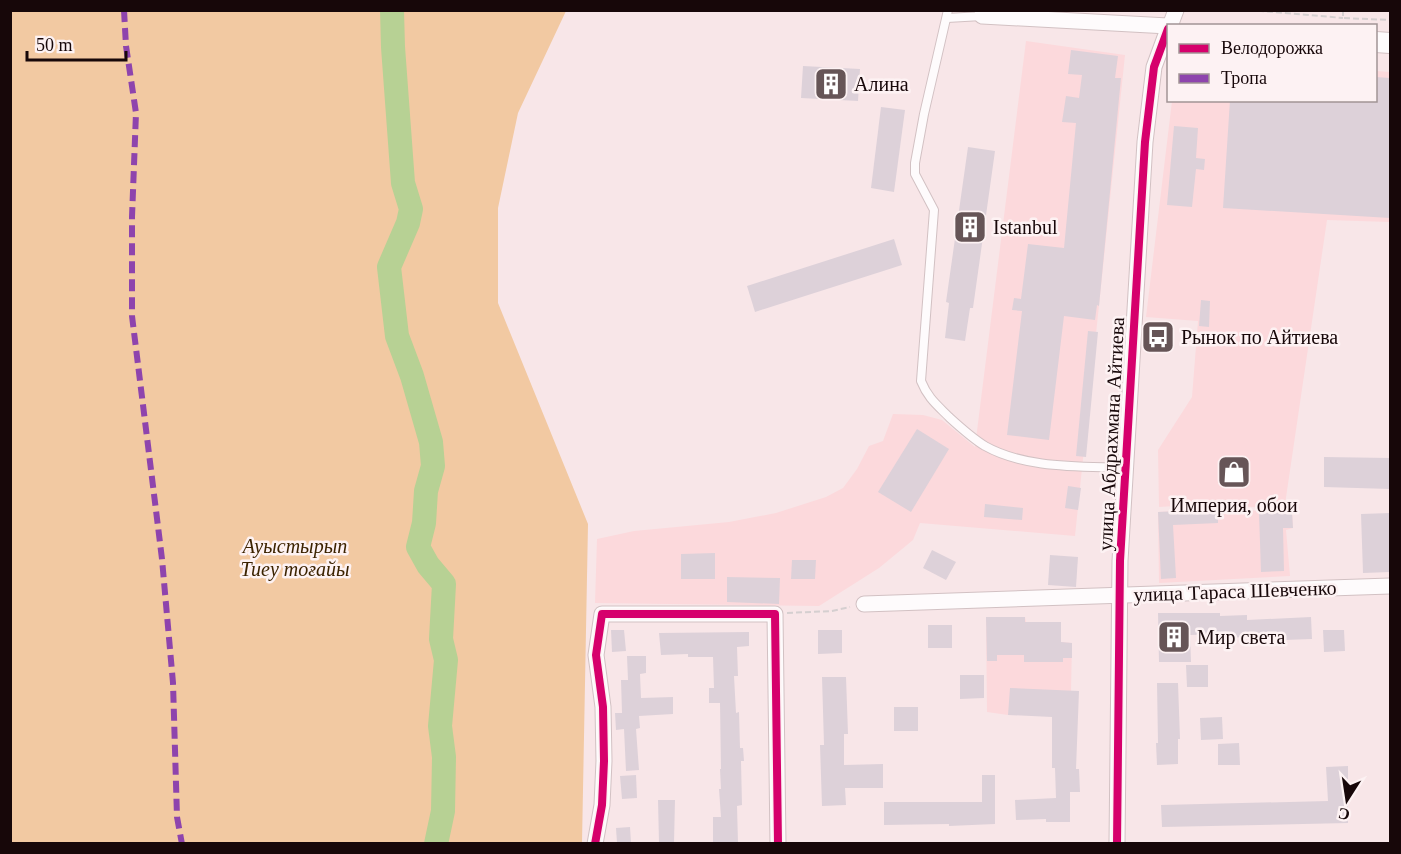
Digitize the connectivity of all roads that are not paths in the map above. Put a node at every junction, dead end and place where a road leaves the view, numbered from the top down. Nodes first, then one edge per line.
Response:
1 (1176, 10) edge
2 (982, 13) edge
3 (948, 14) edge
4 (1170, 24) edge
5 (1167, 27) edge
6 (1167, 32) edge
7 (1126, 468) junction
8 (1390, 586) edge
9 (1119, 596) junction
10 (864, 604) road end
11 (595, 843) edge
12 (778, 843) edge
13 (1117, 843) edge

1 - 4 street, улица Абдрахмана Айтиева
2 - 3 lane
2 - 5 street
3 - 7 lane
6 - 7 street, улица Абдрахмана Айтиева
7 - 9 street, улица Абдрахмана Айтиева
8 - 9 street, улица Тараса Шевченко
9 - 10 street, улица Тараса Шевченко
9 - 13 street, улица Абдрахмана Айтиева
11 - 12 street

